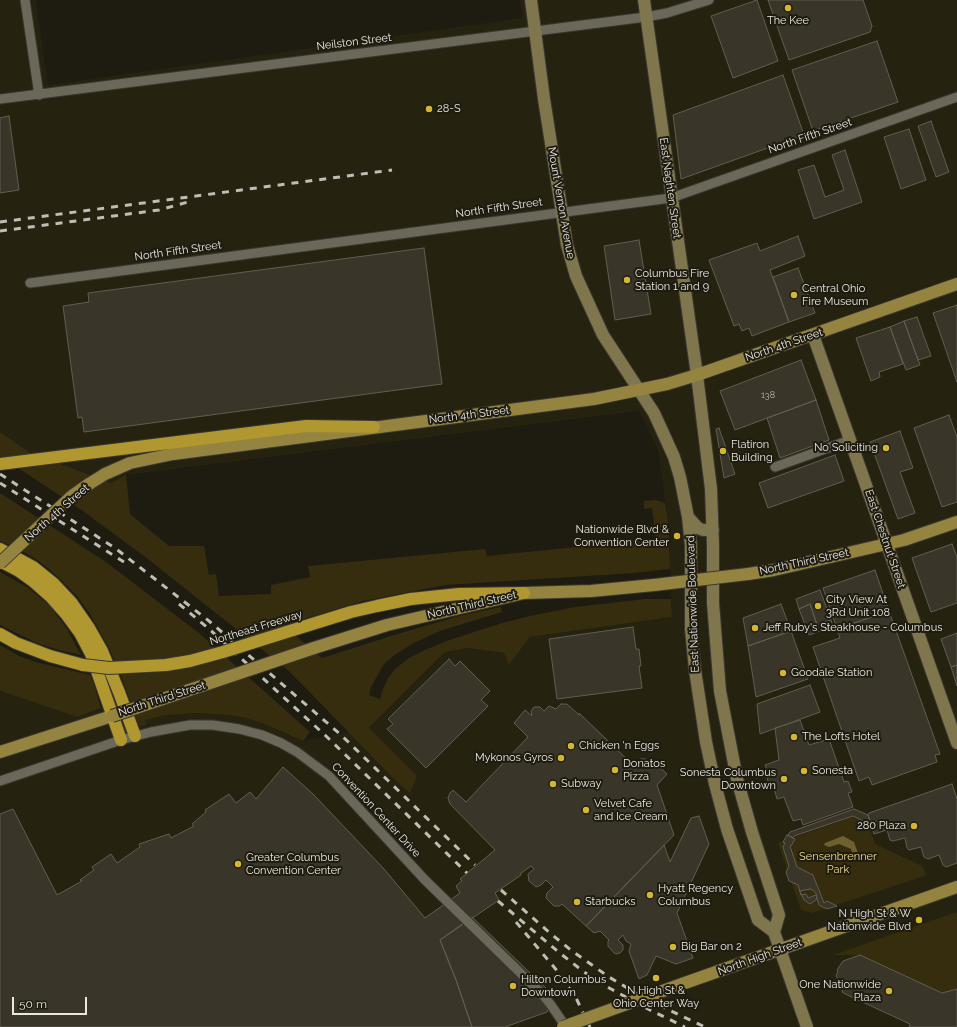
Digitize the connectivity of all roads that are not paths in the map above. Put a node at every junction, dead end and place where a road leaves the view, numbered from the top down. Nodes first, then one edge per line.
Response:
1 (25, 0) edge
2 (530, 0) edge
3 (644, 0) edge
4 (709, 0) edge
5 (646, 16) junction
6 (535, 31) junction
7 (39, 95) junction
8 (957, 97) edge
9 (0, 99) edge
10 (672, 198) junction
11 (560, 212) junction
12 (30, 283) dead end
13 (957, 284) edge
14 (813, 335) junction
15 (696, 375) junction
16 (639, 390) junction
17 (374, 427) junction
18 (850, 440) junction
19 (0, 464) edge
20 (775, 467) dead end
21 (688, 517) junction
22 (957, 522) edge
23 (713, 530) junction
24 (887, 544) junction
25 (0, 549) edge
26 (0, 562) edge
27 (524, 593) junction
28 (0, 634) edge
29 (134, 736) junction
30 (121, 740) junction
31 (957, 743) edge
32 (0, 752) edge
33 (0, 781) edge
34 (957, 887) edge
35 (774, 932) junction
36 (780, 950) junction
37 (564, 1027) edge
38 (807, 1027) edge

1 - 7 street
2 - 6 main road, Mount Vernon Avenue
3 - 5 main road, East Naghten Street
4 - 5 street, Neilston Street
5 - 6 street, Neilston Street
5 - 10 main road, East Naghten Street
6 - 7 street, Neilston Street
6 - 11 main road, Mount Vernon Avenue
7 - 9 street, Neilston Street
8 - 10 street, North Fifth Street
10 - 11 street, North Fifth Street
10 - 15 main road, East Naghten Street
11 - 12 street, North Fifth Street
11 - 16 main road, Mount Vernon Avenue
13 - 14 main road, North 4th Street
14 - 15 main road, North 4th Street
14 - 18 main road, East Chestnut Street
15 - 16 main road, North 4th Street
15 - 23 main road, East Nationwide Boulevard
16 - 17 main road, North 4th Street
16 - 21 main road, East Nationwide Boulevard
17 - 19 highway
17 - 26 main road, North 4th Street, bridge
18 - 20 street
18 - 24 main road, East Chestnut Street
21 - 23 main road
21 - 35 main road, East Nationwide Boulevard
22 - 24 main road, North Third Street
23 - 35 main road, East Nationwide Boulevard
24 - 27 main road, North Third Street, bridge
24 - 31 main road, East Chestnut Street
25 - 29 highway
26 - 30 highway
27 - 28 highway, Northeast Freeway, bridge
27 - 32 main road, North Third Street, bridge
29 - 30 street, Convention Center Drive
29 - 37 street, Convention Center Drive
30 - 33 street, Convention Center Drive
34 - 36 main road, North High Street
35 - 36 main road
36 - 37 main road, North High Street, bridge
36 - 38 main road

